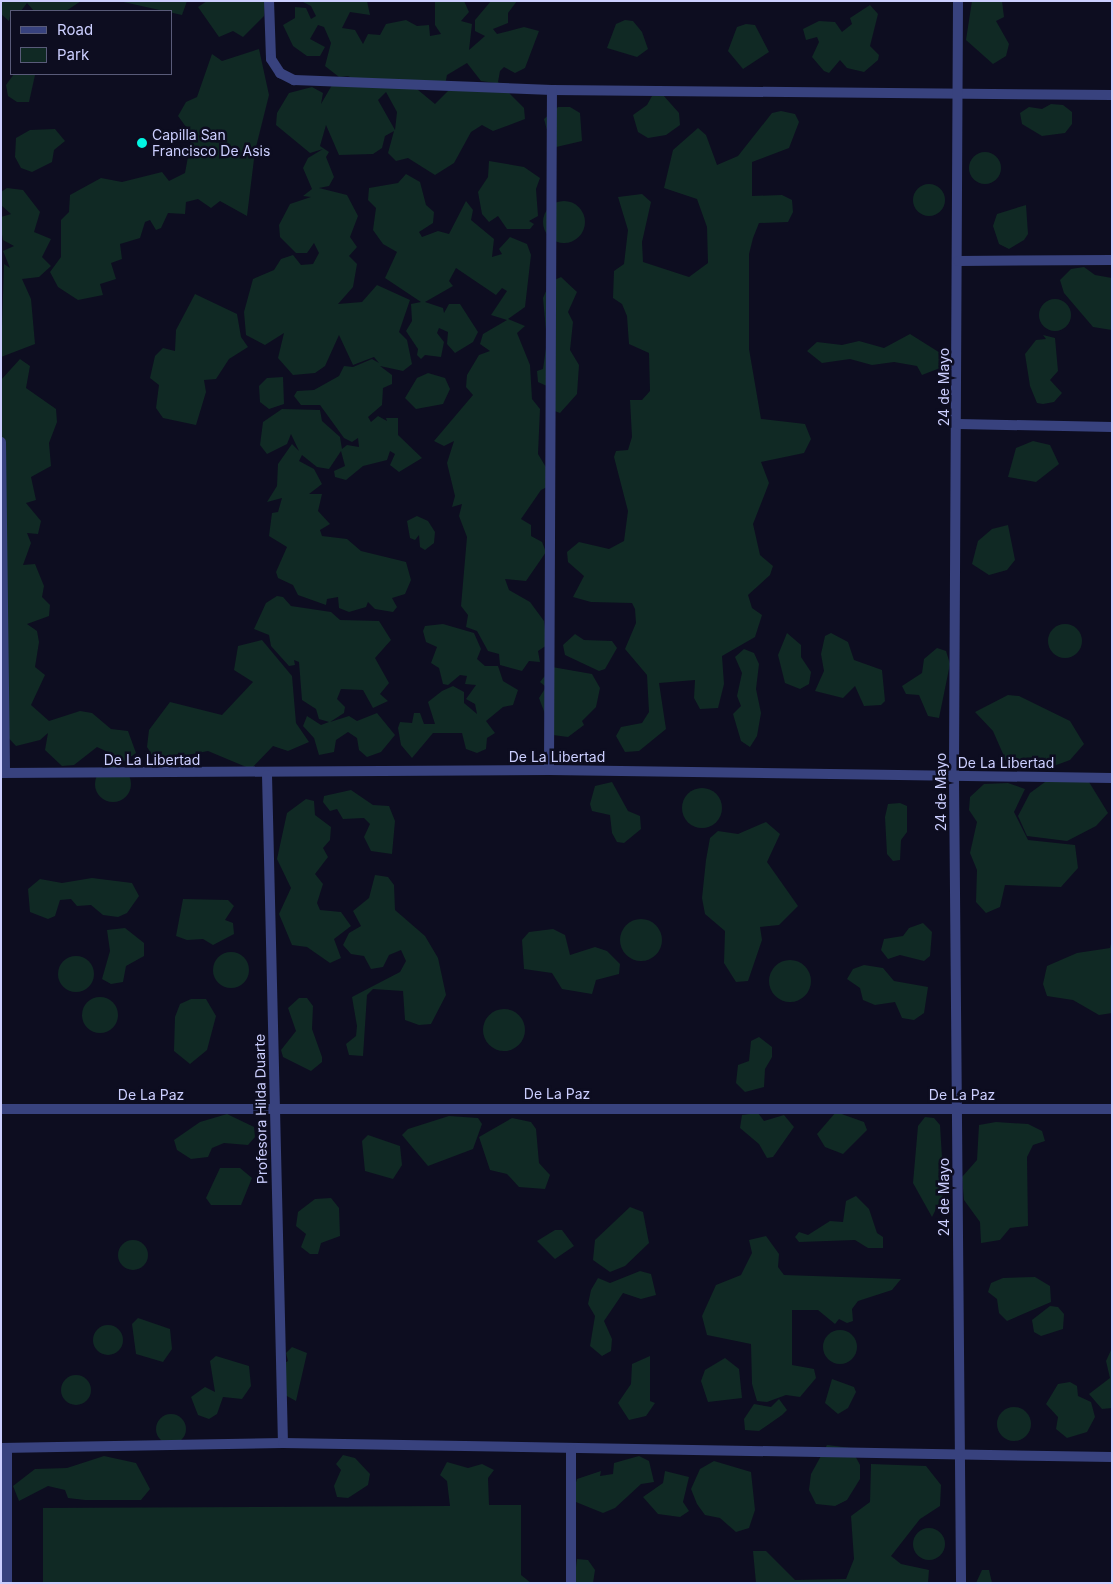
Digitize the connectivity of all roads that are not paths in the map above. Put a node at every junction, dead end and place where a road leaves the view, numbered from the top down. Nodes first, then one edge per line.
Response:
1 (269, 1) edge
2 (958, 1) edge
3 (552, 90) junction
4 (1112, 95) edge
5 (958, 97) junction
6 (1112, 260) edge
7 (958, 261) junction
8 (958, 424) junction
9 (1112, 426) edge
10 (1, 442) edge
11 (549, 770) junction
12 (3, 773) edge
13 (267, 775) junction
14 (954, 777) junction
15 (1112, 778) edge
16 (274, 1108) junction
17 (957, 1108) junction
18 (1, 1109) edge
19 (1112, 1109) edge
20 (283, 1443) junction
21 (4, 1448) edge
22 (571, 1448) junction
23 (960, 1456) junction
24 (1112, 1457) edge
25 (7, 1583) edge
26 (571, 1583) edge
27 (961, 1583) edge

1 - 3 street
2 - 5 street, 24 de Mayo
3 - 5 street
3 - 11 street
4 - 5 street
5 - 7 street, 24 de Mayo
6 - 7 street
7 - 8 street, 24 de Mayo
8 - 9 street
8 - 14 street, 24 de Mayo
10 - 12 street
11 - 13 street, De La Libertad
11 - 14 street, De La Libertad
12 - 13 street, De La Libertad
13 - 16 street, Profesora Hilda Duarte
14 - 15 street, De La Libertad
14 - 17 street, 24 de Mayo
16 - 17 street, De La Paz
16 - 18 street, De La Paz
16 - 20 street, Profesora Hilda Duarte
17 - 19 street, De La Paz
17 - 23 street, 24 de Mayo
20 - 21 street
20 - 22 street
21 - 25 street
22 - 23 street
22 - 26 street
23 - 24 street
23 - 27 street, 24 de Mayo

